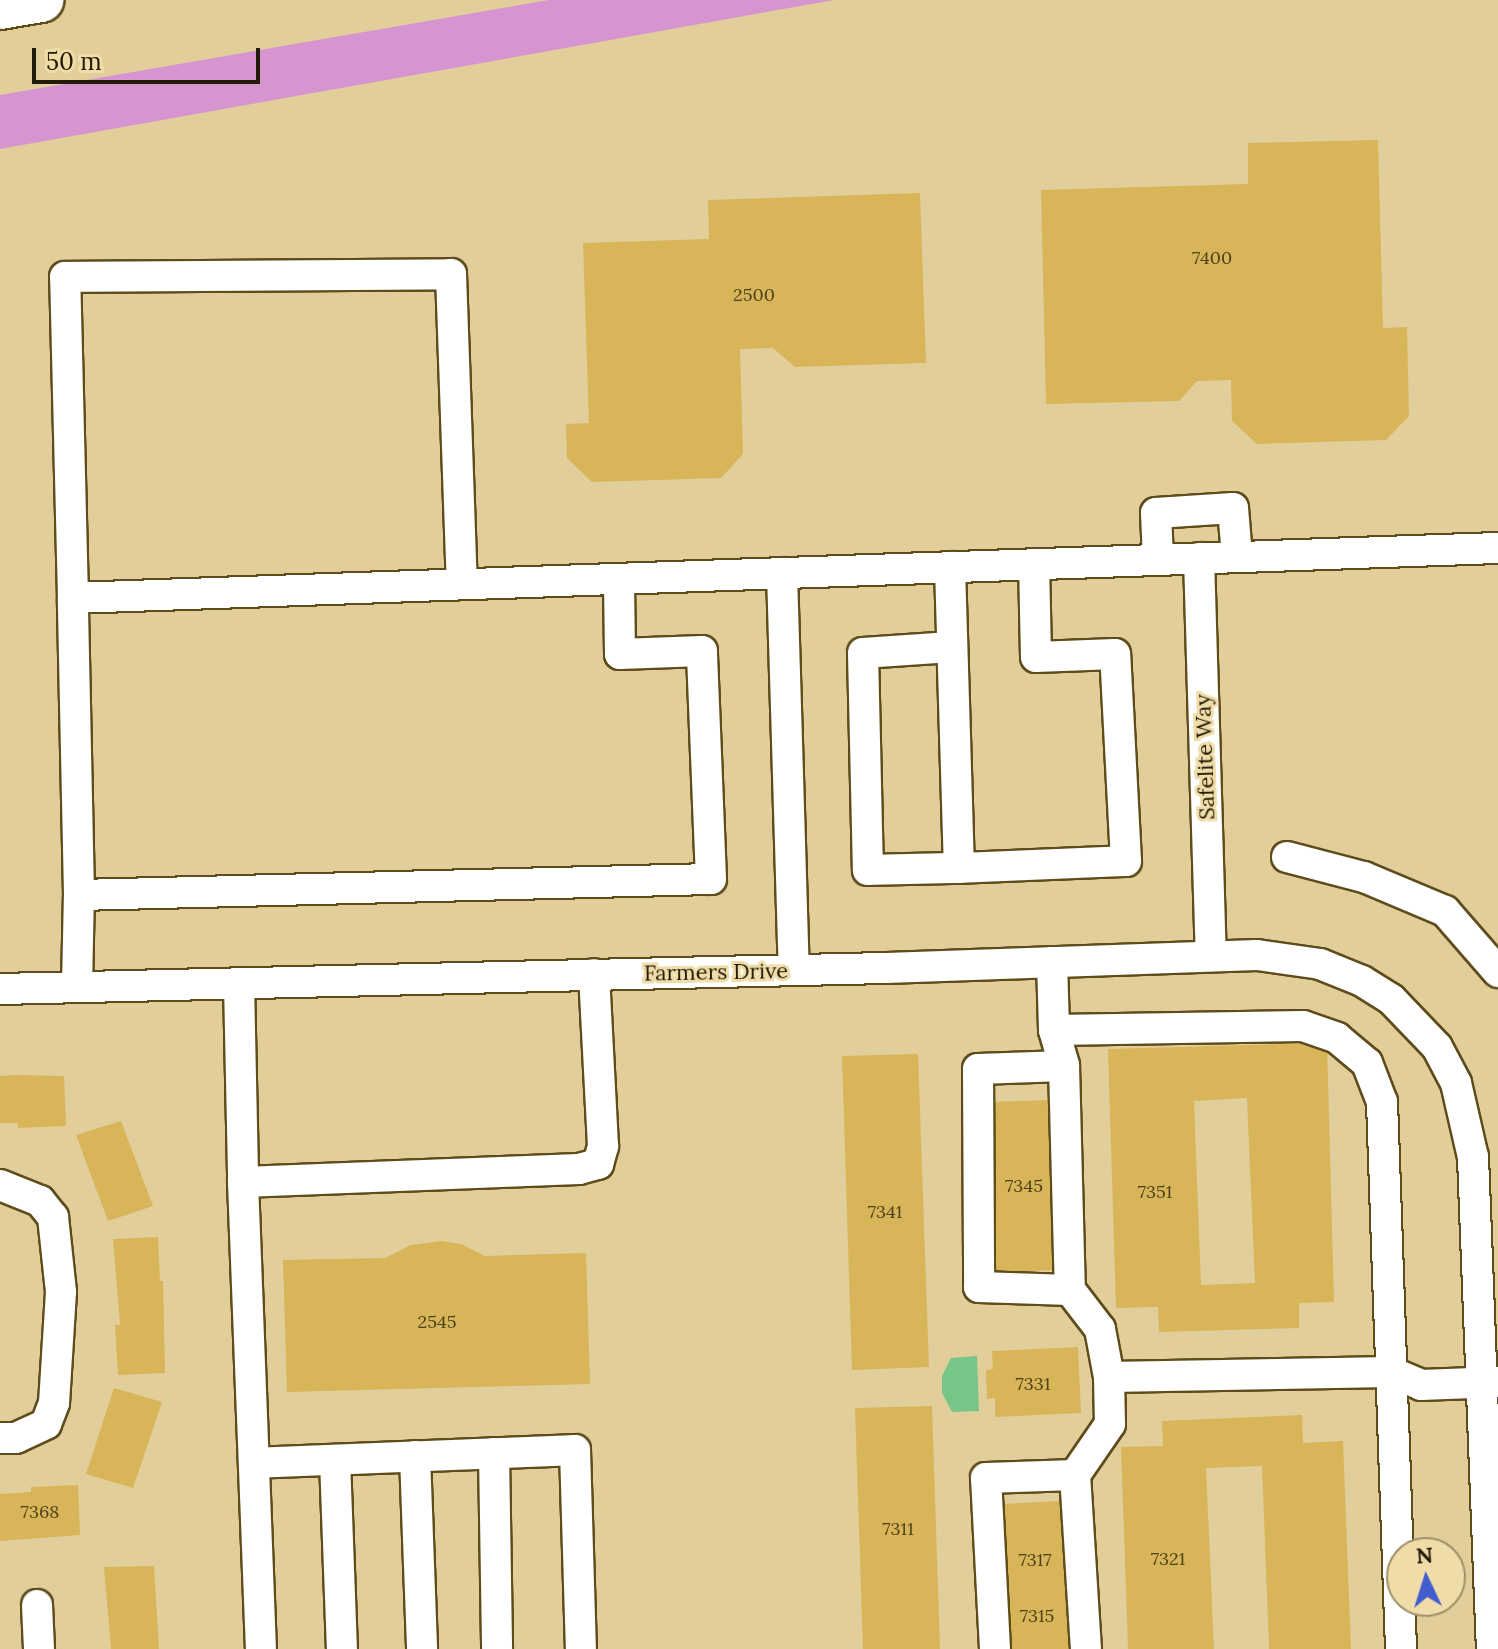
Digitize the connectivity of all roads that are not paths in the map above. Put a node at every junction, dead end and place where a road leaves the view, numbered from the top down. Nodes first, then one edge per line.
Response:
1 (41, 0) edge
2 (0, 7) edge
3 (1498, 548) edge
4 (1237, 557) junction
5 (1199, 558) junction
6 (1158, 560) junction
7 (1034, 564) junction
8 (950, 567) junction
9 (782, 573) junction
10 (619, 579) junction
11 (462, 584) junction
12 (73, 598) junction
13 (951, 647) junction
14 (1287, 857) dead end
15 (959, 868) junction
16 (79, 895) junction
17 (1211, 956) junction
18 (1052, 962) junction
19 (794, 970) junction
20 (1498, 972) edge
21 (594, 974) junction
22 (239, 983) junction
23 (77, 987) junction
24 (0, 989) edge
25 (1054, 1030) junction
26 (1064, 1066) junction
27 (1486, 1153) edge
28 (243, 1182) junction
29 (0, 1185) edge
30 (1070, 1290) junction
31 (1391, 1372) junction
32 (1109, 1377) junction
33 (1490, 1383) edge
34 (0, 1438) edge
35 (494, 1453) junction
36 (415, 1456) junction
37 (335, 1460) junction
38 (254, 1463) junction
39 (1075, 1475) junction
40 (37, 1605) dead end
41 (39, 1649) edge
42 (261, 1649) edge
43 (342, 1649) edge
44 (422, 1649) edge
45 (497, 1649) edge
46 (581, 1649) edge
47 (995, 1649) edge
48 (1086, 1649) edge
49 (1401, 1649) edge
50 (1492, 1649) edge

1 - 2 highway
3 - 4 street
4 - 5 street
4 - 6 street
5 - 6 street
5 - 17 street, Safelite Way
6 - 7 street
7 - 8 street
7 - 15 street
8 - 9 street
8 - 13 street
9 - 10 street
9 - 19 street
10 - 11 street
10 - 16 street
11 - 12 street
11 - 12 street
12 - 16 street
13 - 15 street
13 - 15 street
14 - 20 street
16 - 23 street
17 - 18 street, Farmers Drive
17 - 27 street, Farmers Drive
18 - 19 street, Farmers Drive
18 - 25 street
19 - 21 street, Farmers Drive
21 - 22 street, Farmers Drive
21 - 28 street
22 - 23 street, Farmers Drive
22 - 28 street
23 - 24 street, Farmers Drive
25 - 26 street
25 - 31 street
26 - 30 street
26 - 30 street
27 - 33 street, Farmers Drive
28 - 38 street
29 - 34 street
30 - 32 street
31 - 32 street
31 - 33 street
31 - 49 street
32 - 39 street
33 - 50 street, Farmers Drive
35 - 36 street
35 - 45 street
35 - 46 street
36 - 37 street
36 - 44 street
37 - 38 street
37 - 43 street
38 - 42 street
39 - 47 street
39 - 48 street
40 - 41 street

